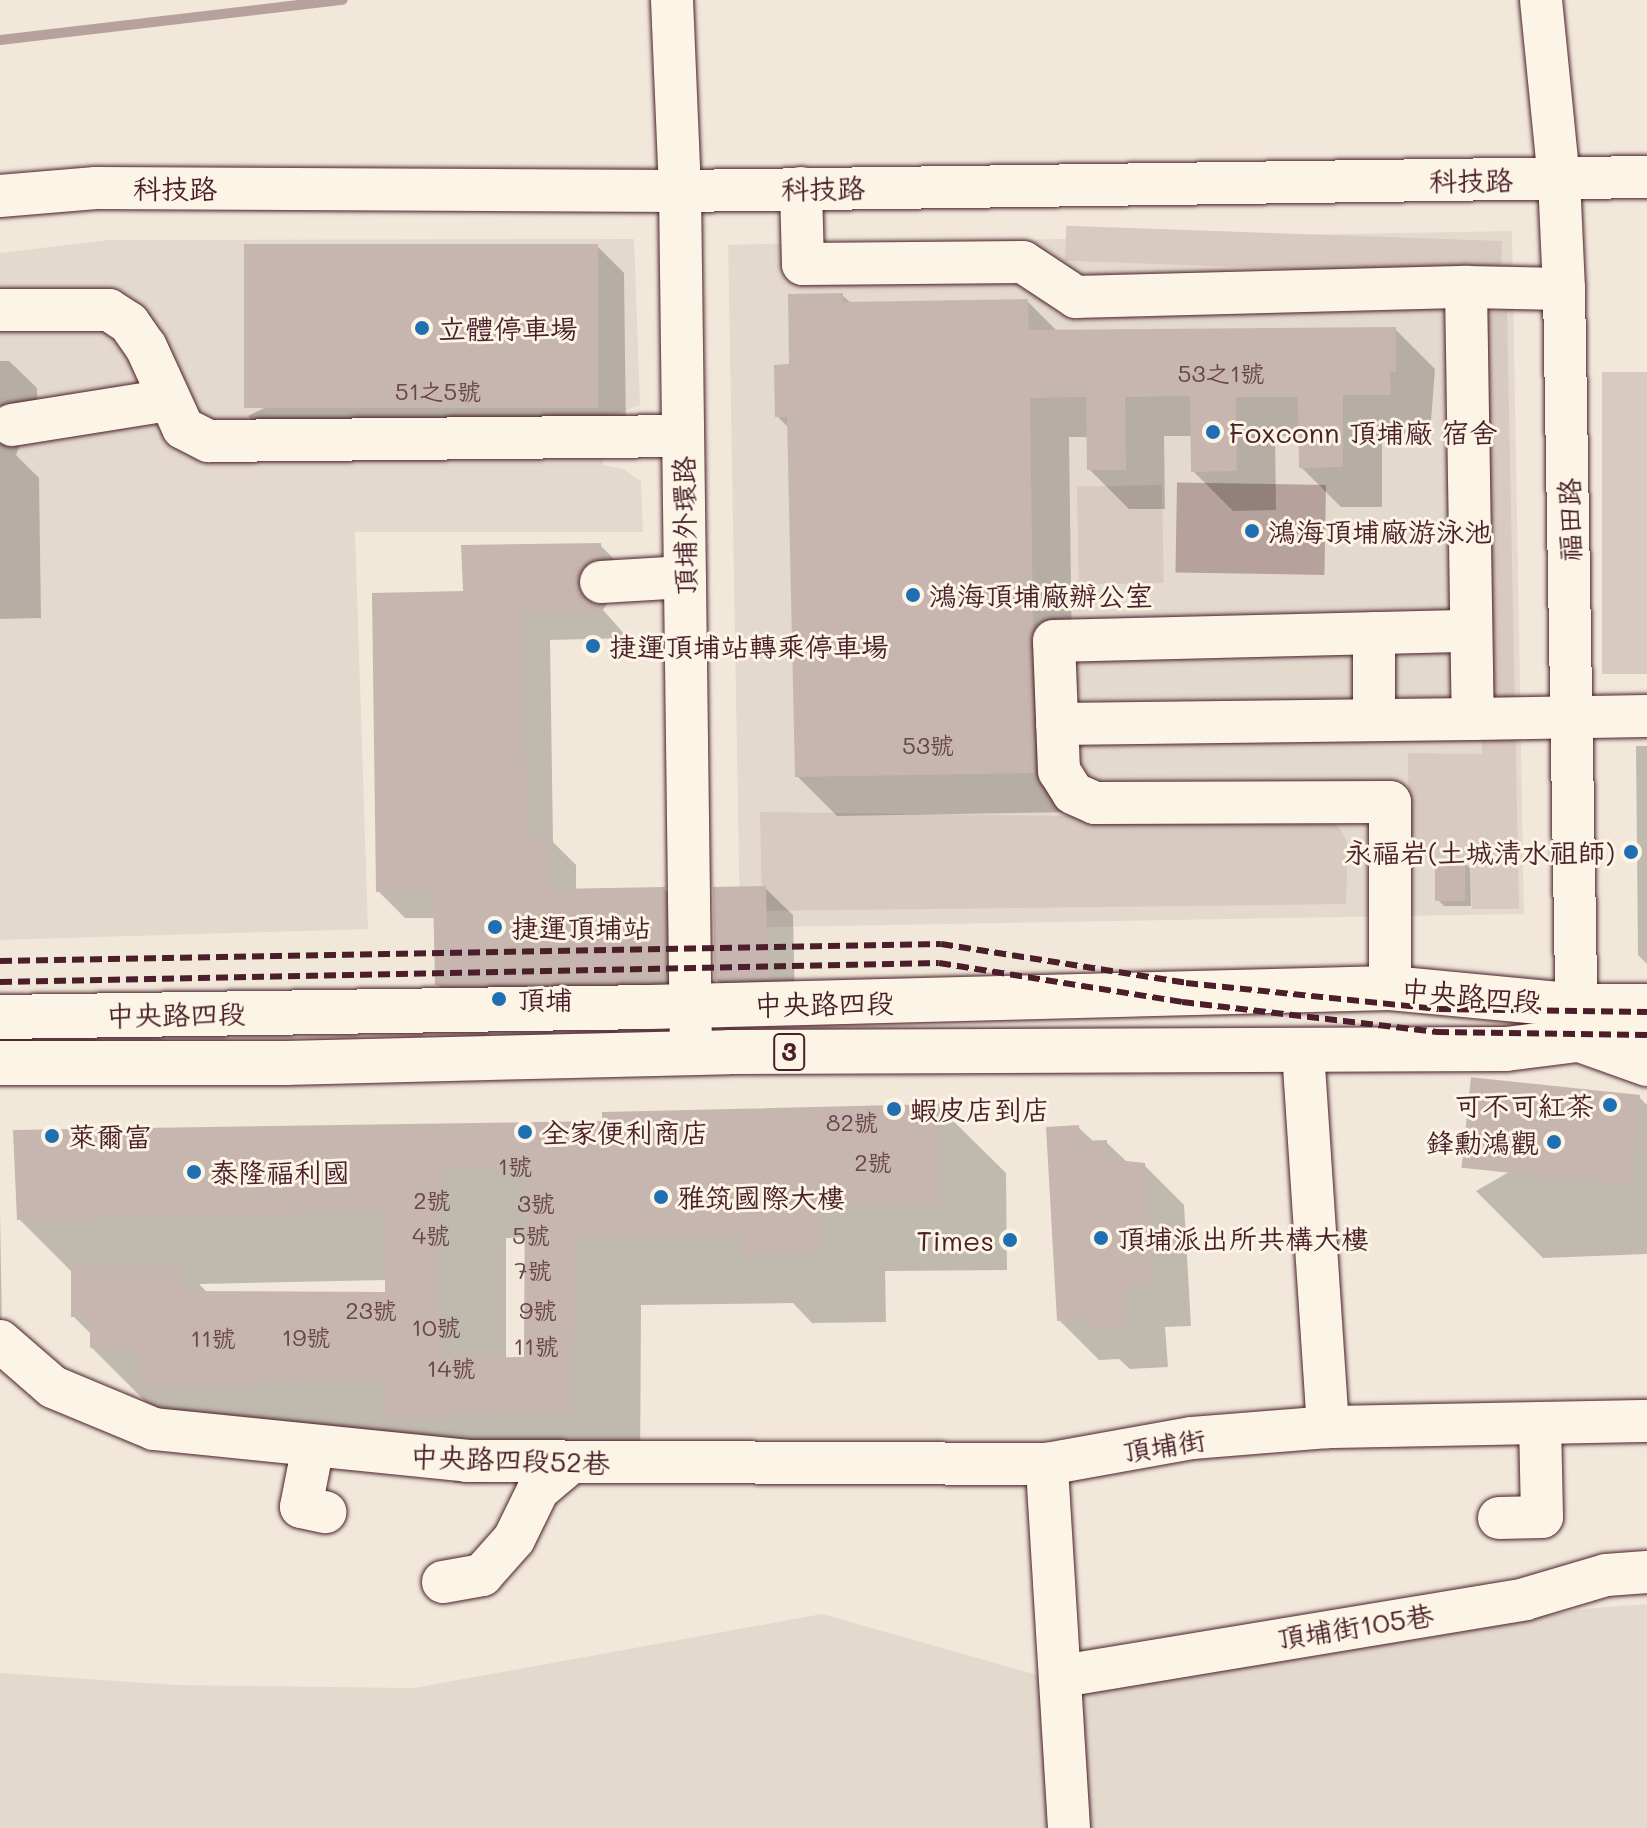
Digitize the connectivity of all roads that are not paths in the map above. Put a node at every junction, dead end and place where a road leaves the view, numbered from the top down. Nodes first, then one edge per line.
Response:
1 (672, 0) edge
2 (1541, 0) edge
3 (1647, 177) edge
4 (1559, 179) junction
5 (801, 188) junction
6 (680, 191) junction
7 (0, 196) edge
8 (1466, 287) junction
9 (1564, 289) junction
10 (0, 310) edge
11 (168, 400) junction
12 (12, 425) dead end
13 (683, 436) junction
14 (685, 577) junction
15 (601, 582) dead end
16 (1470, 631) junction
17 (1374, 633) junction
18 (1573, 716) junction
19 (1647, 716) edge
20 (1473, 719) junction
21 (1374, 720) junction
22 (1057, 724) junction
23 (1390, 988) junction
24 (1647, 1006) edge
25 (689, 1007) junction
26 (0, 1017) edge
27 (1578, 1023) junction
28 (1647, 1042) edge
29 (1303, 1051) junction
30 (691, 1053) junction
31 (0, 1063) edge
32 (1647, 1065) edge
33 (0, 1341) edge
34 (1647, 1421) edge
35 (1540, 1423) junction
36 (1328, 1427) junction
37 (313, 1446) junction
38 (570, 1463) junction
39 (1047, 1464) junction
40 (325, 1512) dead end
41 (1499, 1518) dead end
42 (1647, 1572) edge
43 (443, 1582) dead end
44 (1062, 1676) junction
45 (1069, 1828) edge

1 - 6 street, 頂埔外環路
2 - 4 street, 福田路
3 - 4 street, 科技路
4 - 5 street, 科技路
4 - 9 street, 福田路
5 - 6 street, 科技路
5 - 8 street
6 - 7 street, 科技路
6 - 13 street, 頂埔外環路
8 - 9 street
8 - 16 street
9 - 18 street, 福田路
10 - 11 street
11 - 12 street
11 - 13 street
13 - 14 street, 頂埔外環路
14 - 15 street
14 - 25 street, 頂埔外環路
16 - 17 street
16 - 20 street
17 - 21 street
17 - 22 street
18 - 19 street
18 - 20 street
18 - 27 street, 福田路
20 - 21 street
21 - 22 street
22 - 23 street
23 - 25 main road, 中央路四段 / 3
23 - 27 main road, 中央路四段 / 3
24 - 27 main road, 中央路四段 / 3
25 - 26 main road, 中央路四段 / 3
25 - 30 street, 頂埔外環路
27 - 28 main road, 中央路四段 / 3
27 - 29 main road, 中央路四段 / 3
27 - 32 street
29 - 30 main road, 中央路四段 / 3
29 - 36 street
30 - 31 main road, 中央路四段 / 3
33 - 37 street, 中央路四段52巷
34 - 35 street, 頂埔街
35 - 36 street, 頂埔街
35 - 41 street
36 - 39 street, 頂埔街
37 - 38 street, 中央路四段52巷
37 - 40 street
38 - 39 street, 中央路四段52巷
38 - 43 street
39 - 44 street
42 - 44 street, 頂埔街105巷
44 - 45 street

